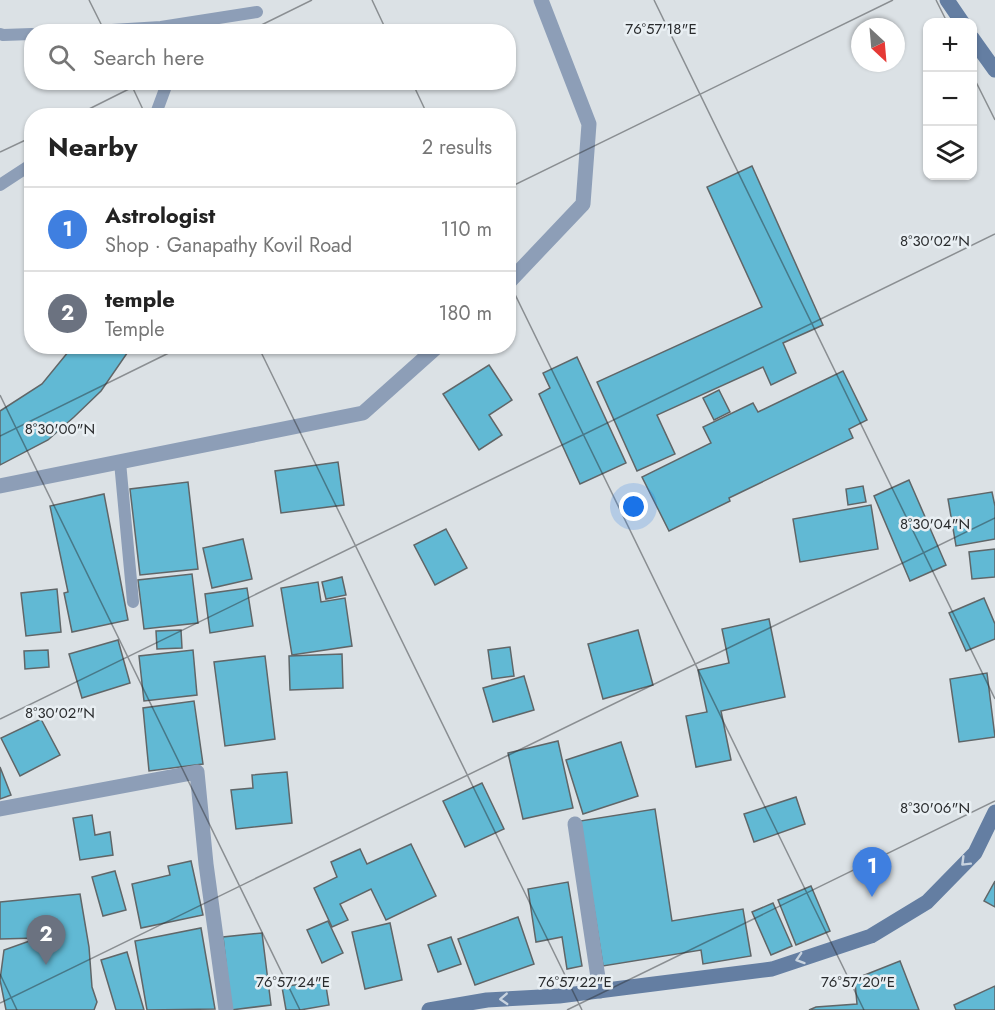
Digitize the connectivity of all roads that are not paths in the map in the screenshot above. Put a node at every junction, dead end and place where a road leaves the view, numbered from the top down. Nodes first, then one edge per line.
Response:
1 (541, 0) edge
2 (947, 0) edge
3 (257, 12) dead end
4 (959, 18) edge
5 (189, 24) edge
6 (0, 34) edge
7 (24, 34) edge
8 (977, 45) edge
9 (995, 70) edge
10 (165, 90) edge
11 (158, 108) edge
12 (24, 169) edge
13 (0, 185) edge
14 (516, 275) edge
15 (429, 354) edge
16 (120, 462) junction
17 (0, 486) edge
18 (132, 602) dead end
19 (0, 809) edge
20 (995, 812) edge
21 (575, 824) dead end
22 (600, 991) junction
23 (226, 1010) edge
24 (429, 1010) edge

1 - 14 street
2 - 4 main road
3 - 5 lane
6 - 7 lane
8 - 9 main road
10 - 11 lane
12 - 13 lane
15 - 16 street
16 - 17 street
16 - 18 lane
19 - 23 street
20 -> 22 main road
21 - 22 street
22 -> 24 main road

